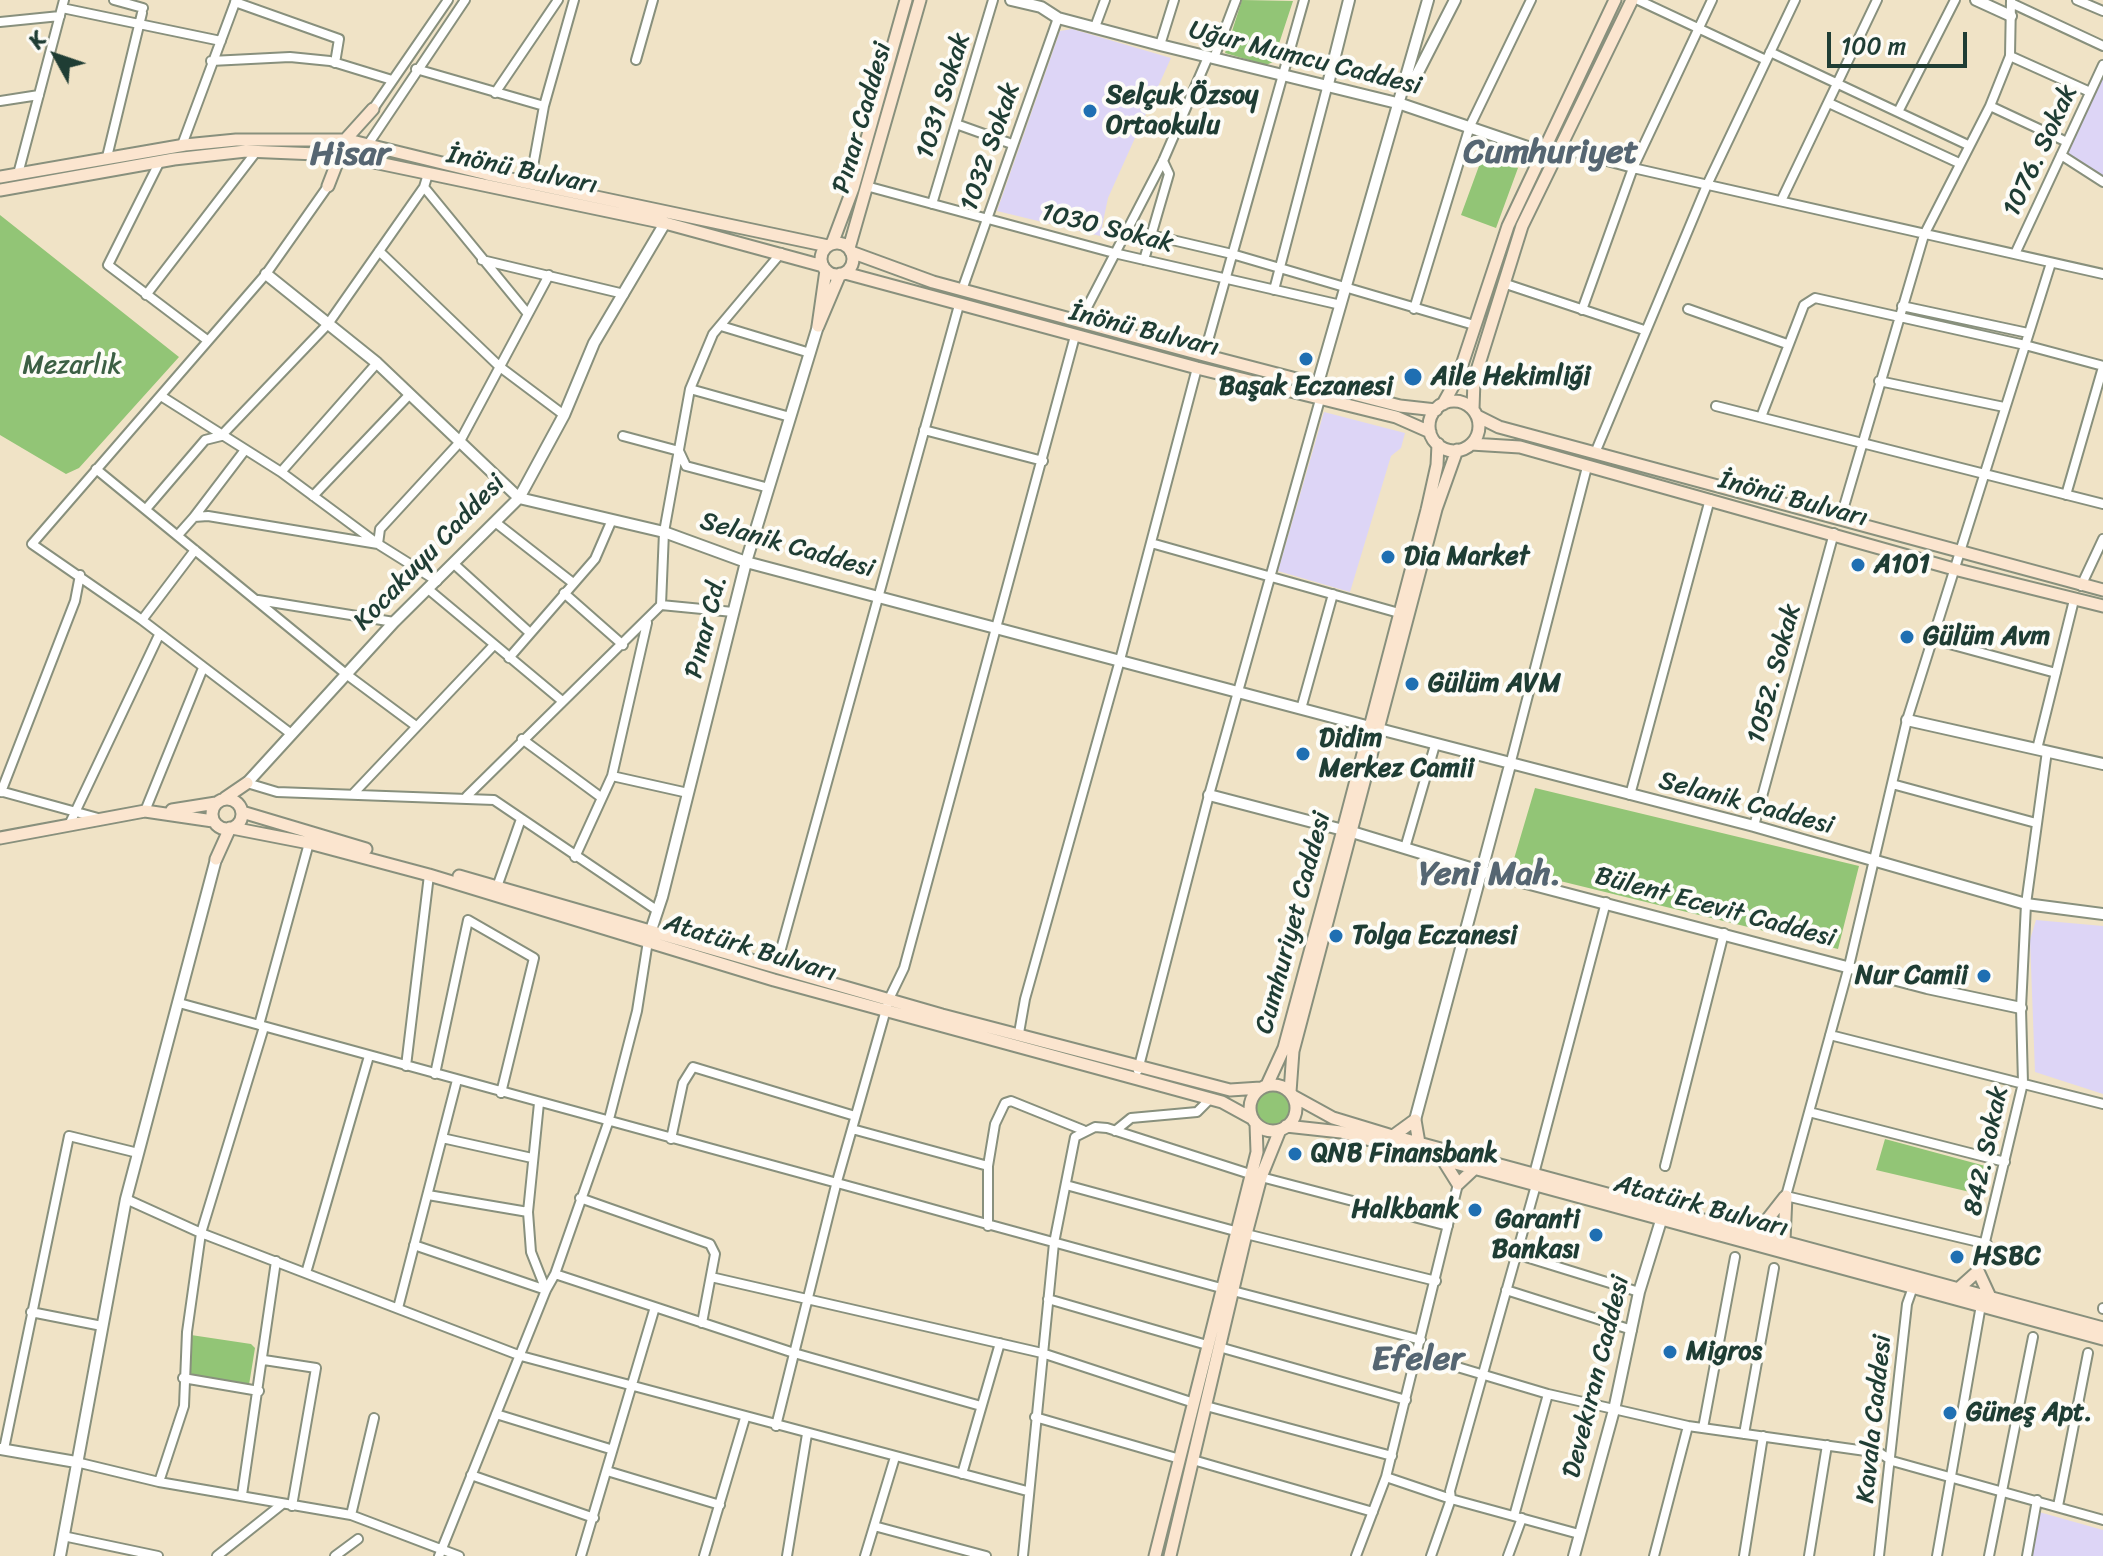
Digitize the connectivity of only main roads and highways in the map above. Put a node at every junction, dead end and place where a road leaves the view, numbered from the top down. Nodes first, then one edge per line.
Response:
1 (906, 0) edge
2 (920, 0) edge
3 (1615, 0) edge
4 (1635, 0) edge
5 (373, 109) road end
6 (356, 144) junction
7 (346, 157) junction
8 (0, 177) edge
9 (328, 186) road end
10 (0, 190) edge
11 (830, 245) junction
12 (850, 250) junction
13 (824, 268) junction
14 (842, 274) junction
15 (1080, 321) junction
16 (1075, 336) junction
17 (1204, 355) junction
18 (1197, 368) junction
19 (1440, 407) junction
20 (1475, 412) junction
21 (1430, 432) junction
22 (1438, 444) junction
23 (1471, 444) junction
24 (1457, 450) junction
25 (2103, 590) edge
26 (2103, 606) edge
27 (1374, 728) junction
28 (220, 801) junction
29 (241, 809) junction
30 (163, 811) junction
31 (223, 826) junction
32 (1348, 831) junction
33 (0, 838) edge
34 (216, 859) road end
35 (649, 936) junction
36 (1264, 1087) junction
37 (1291, 1094) junction
38 (1254, 1121) junction
39 (1283, 1128) junction
40 (1393, 1136) junction
41 (1419, 1143) junction
42 (1443, 1160) junction
43 (1474, 1169) junction
44 (1256, 1176) junction
45 (1535, 1180) junction
46 (1664, 1214) junction
47 (1756, 1234) junction
48 (1784, 1241) junction
49 (1774, 1249) junction
50 (1959, 1288) junction
51 (1985, 1301) junction
52 (2103, 1328) edge
53 (2103, 1339) edge
54 (1186, 1459) junction
55 (1155, 1556) edge
56 (1170, 1556) edge

1 - 11 main road, Pınar Caddesi
2 - 12 main road, Pınar Caddesi
3 - 19 main road
4 - 20 main road
5 - 6 main road
6 - 7 main road
6 - 7 main road
6 - 8 main road, İnönü Bulvarı
6 - 11 main road, İnönü Bulvarı
7 - 9 main road
7 - 10 main road, İnönü Bulvarı
7 - 13 main road, İnönü Bulvarı
11 - 12 main road
11 - 13 main road
12 - 14 main road
12 - 15 main road, İnönü Bulvarı
13 - 14 main road
13 - 14 main road
14 - 16 main road, İnönü Bulvarı
15 - 16 main road
15 - 17 main road, İnönü Bulvarı
16 - 18 main road, İnönü Bulvarı
17 - 18 main road
17 - 19 main road, İnönü Bulvarı
18 - 21 main road, İnönü Bulvarı
19 - 20 main road
19 - 21 main road
20 - 23 main road
20 - 25 main road, İnönü Bulvarı
21 - 22 main road
22 - 24 main road
22 - 27 main road, Cumhuriyet Caddesi
23 - 24 main road
23 - 26 main road, İnönü Bulvarı
24 - 27 main road, Cumhuriyet Caddesi
27 - 32 main road, Cumhuriyet Caddesi
28 - 29 main road, Atatürk Bulvarı
28 - 29 main road, Kocakuyu Caddesi
28 - 30 main road, Atatürk Bulvarı
28 - 31 main road
29 - 31 main road, Kocakuyu Caddesi
29 - 35 main road, Atatürk Bulvarı
30 - 31 main road, Atatürk Bulvarı
30 - 33 main road, Atatürk Bulvarı
31 - 34 main road
31 - 35 main road, Atatürk Bulvarı
32 - 36 main road, Cumhuriyet Caddesi
32 - 37 main road, Cumhuriyet Caddesi
35 - 36 main road, Atatürk Bulvarı
35 - 38 main road, Atatürk Bulvarı
36 - 37 main road
36 - 38 main road
37 - 39 main road
37 - 40 main road, Atatürk Bulvarı
38 - 39 main road
38 - 44 main road
39 - 42 main road, Atatürk Bulvarı
39 - 44 main road
40 - 41 main road, Atatürk Bulvarı
40 - 41 main road
41 - 45 main road, Atatürk Bulvarı
42 - 43 main road, Atatürk Bulvarı
42 - 43 main road
43 - 45 main road, Atatürk Bulvarı
44 - 54 main road
45 - 46 main road, Atatürk Bulvarı
46 - 47 main road, Atatürk Bulvarı
46 - 49 main road, Atatürk Bulvarı
47 - 48 main road, Atatürk Bulvarı
47 - 48 main road
48 - 49 main road
48 - 50 main road, Atatürk Bulvarı
49 - 51 main road, Atatürk Bulvarı
50 - 51 main road, Atatürk Bulvarı
50 - 51 main road
51 - 52 main road, Atatürk Bulvarı
51 - 53 main road, Atatürk Bulvarı
54 - 55 main road
54 - 56 main road

